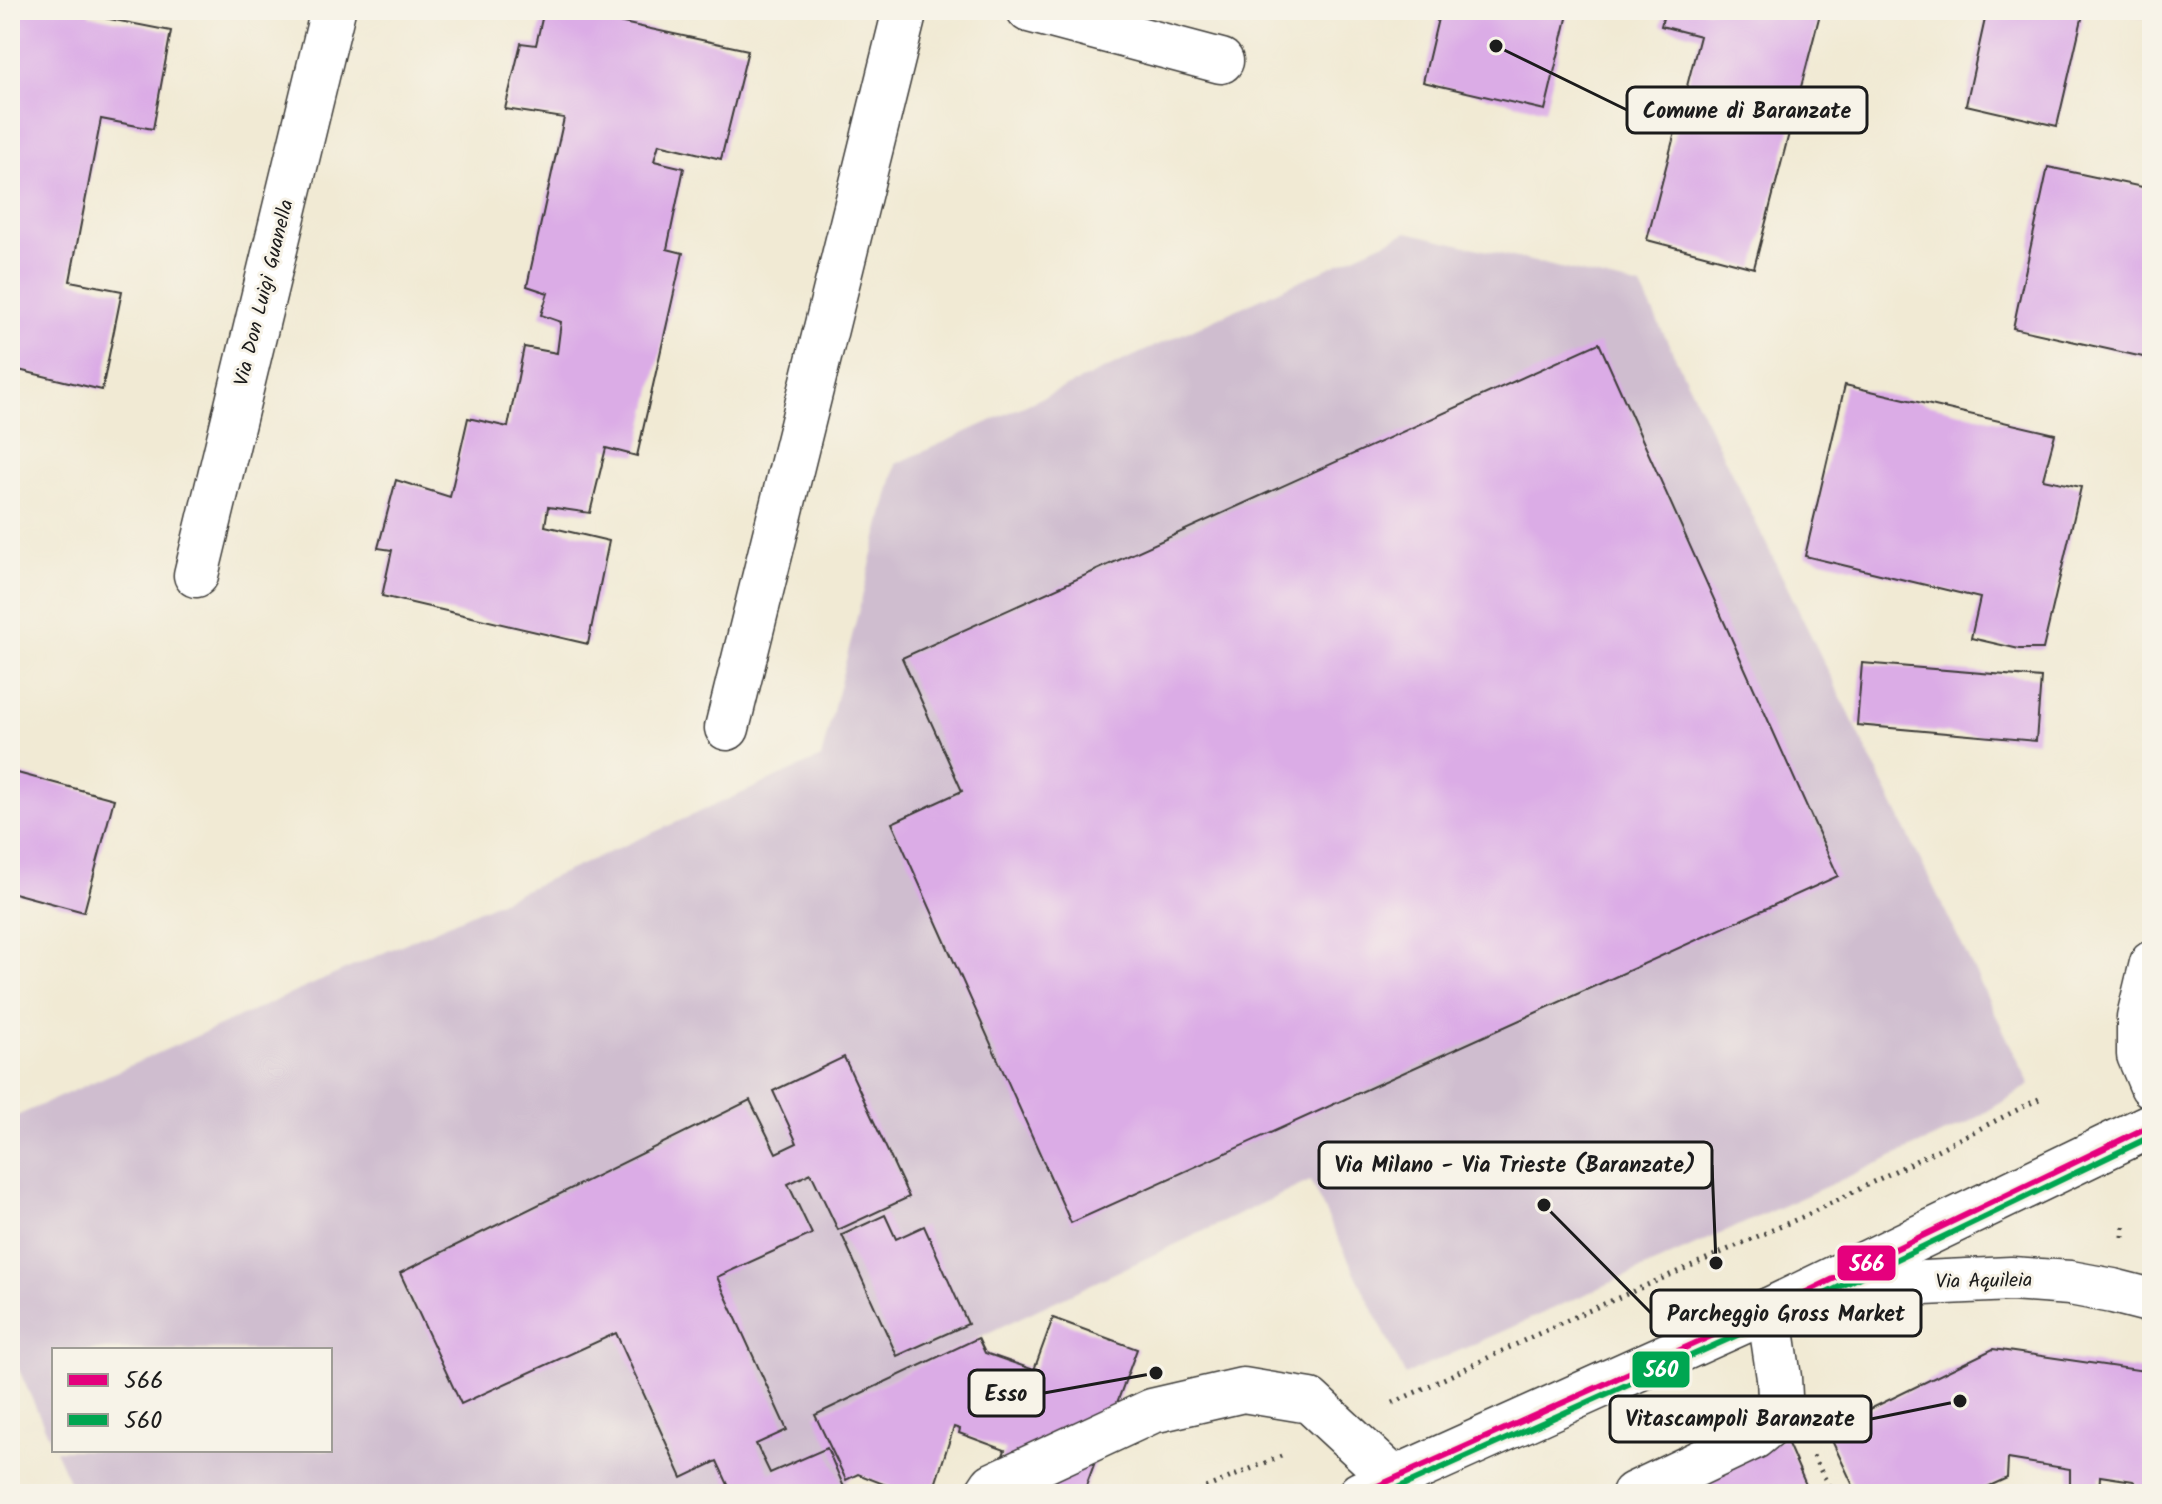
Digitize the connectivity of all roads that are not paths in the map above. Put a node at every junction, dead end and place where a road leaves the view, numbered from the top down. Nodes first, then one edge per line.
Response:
1 (333, 10) edge
2 (905, 10) edge
3 (1029, 10) edge
4 (1221, 61) dead end
5 (196, 575) dead end
6 (727, 728) dead end
7 (2152, 963) edge
8 (2152, 1086) edge
9 (2152, 1125) edge
10 (2152, 1301) edge
11 (1769, 1310) junction
12 (1377, 1486) edge
13 (987, 1494) edge
14 (1634, 1494) edge

1 - 5 street, Via Don Luigi Guanella
2 - 6 street
3 - 4 street
7 - 8 street
9 - 11 street
10 - 11 street, Via Aquileia
11 - 12 street
11 - 14 street
12 - 13 street

